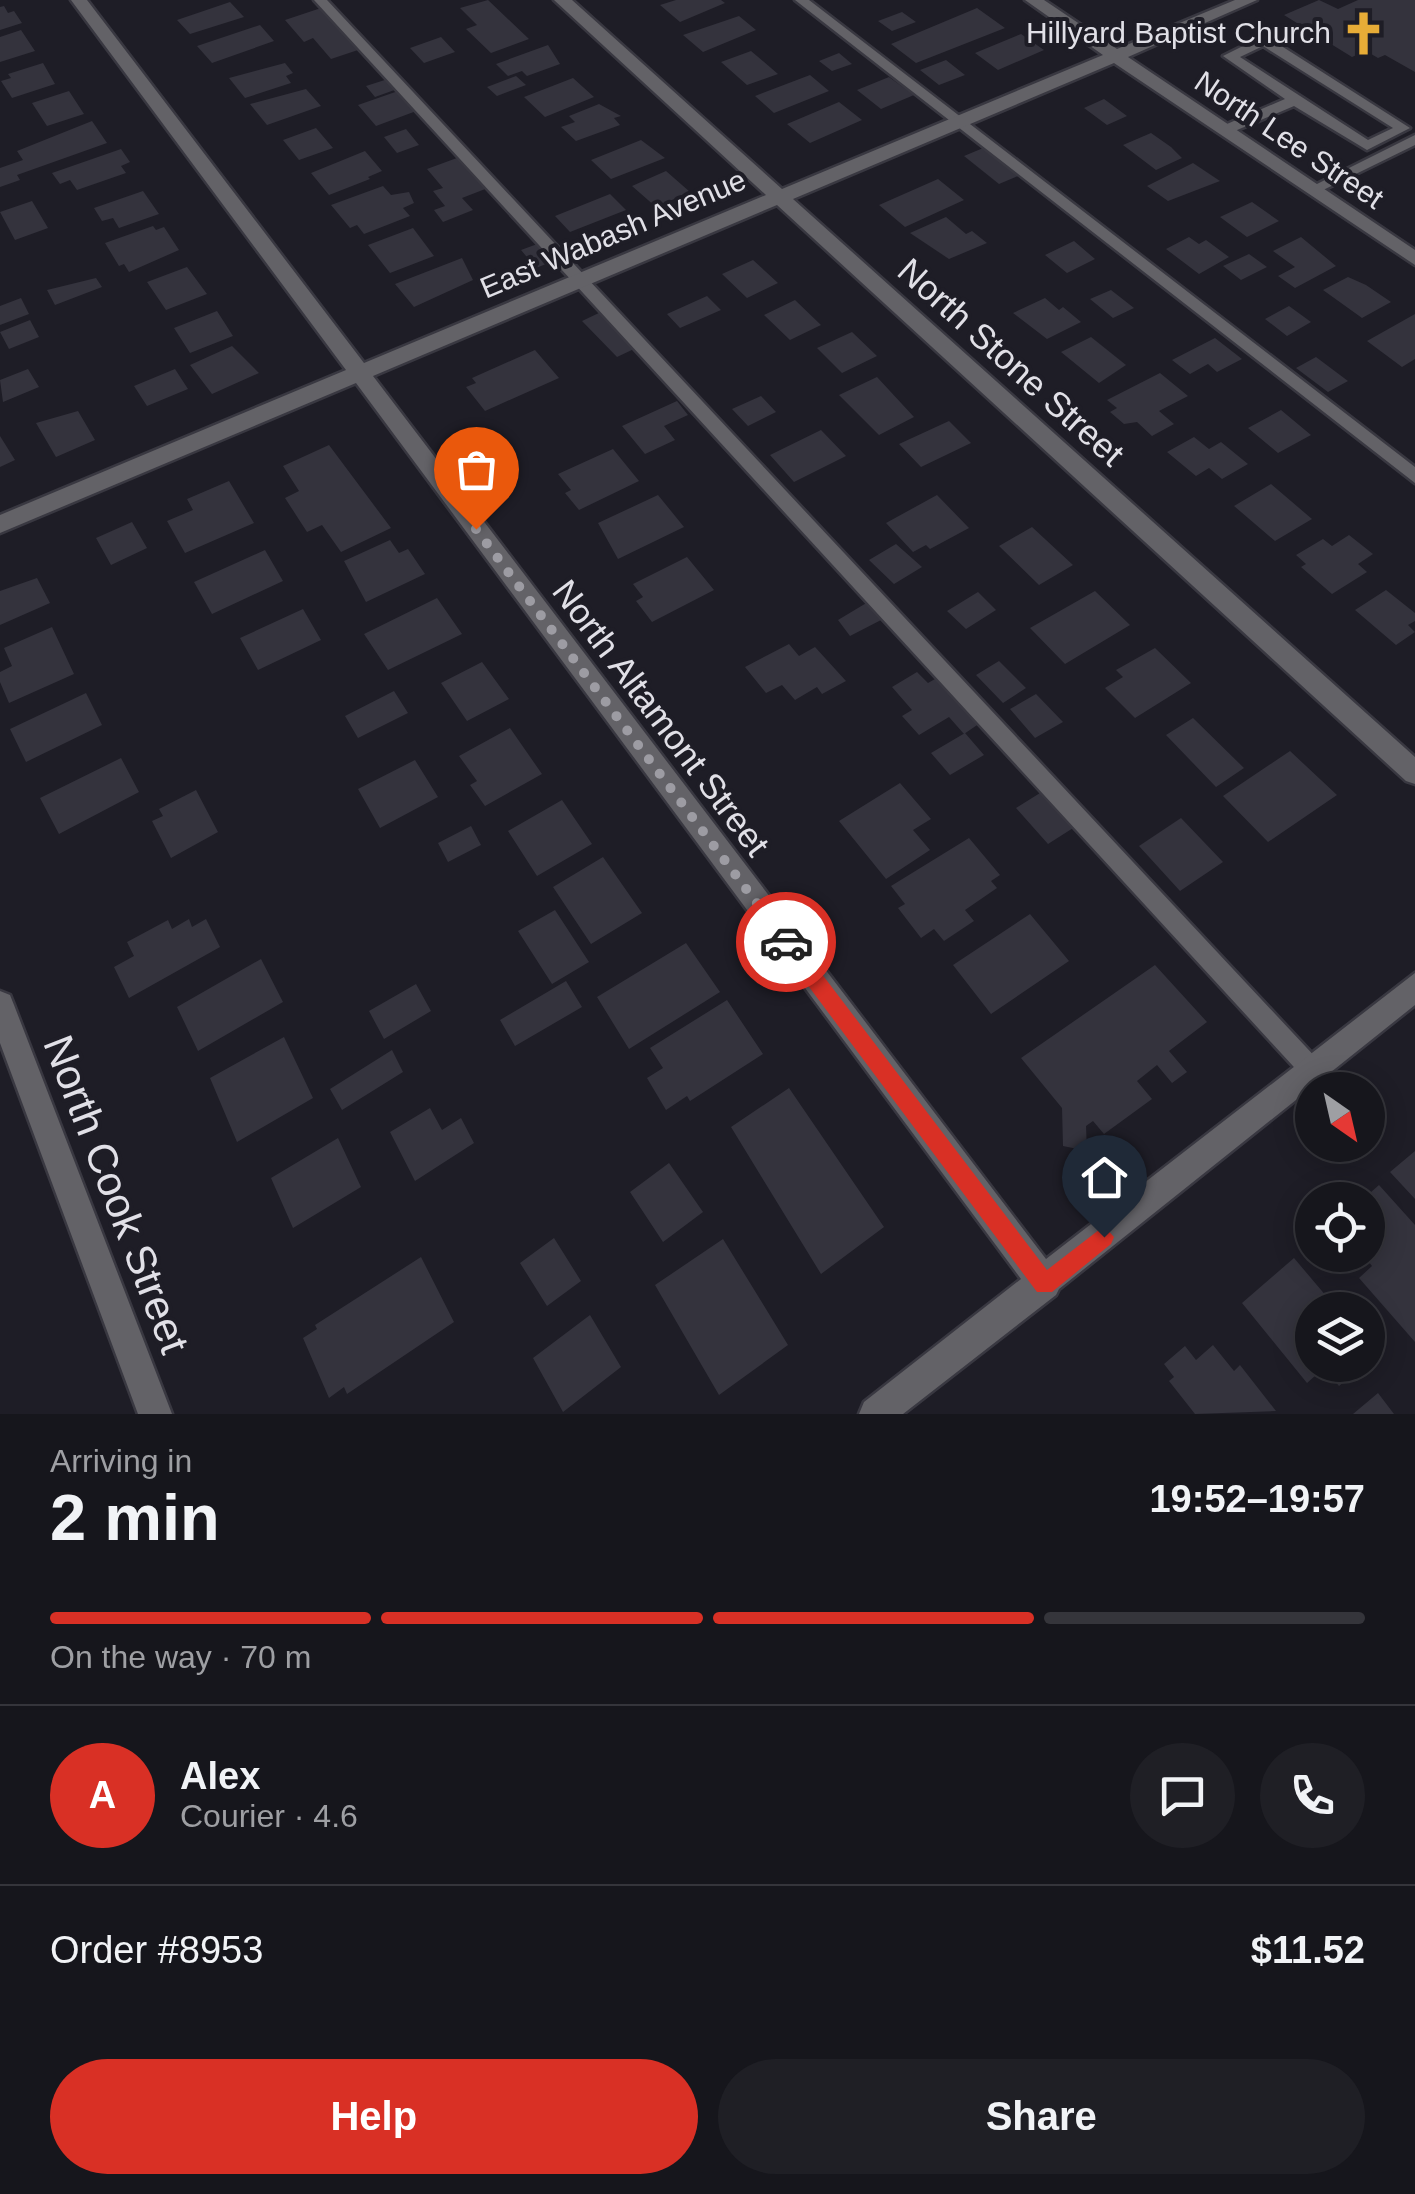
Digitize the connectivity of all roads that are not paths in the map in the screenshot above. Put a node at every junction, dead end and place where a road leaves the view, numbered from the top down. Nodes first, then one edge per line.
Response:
1 (79, 0) edge
2 (320, 0) edge
3 (562, 0) edge
4 (800, 0) edge
5 (1033, 0) edge
6 (1249, 0) edge
7 (1117, 56) junction
8 (1295, 100) junction
9 (960, 122) junction
10 (1225, 130) junction
11 (1415, 139) edge
12 (1312, 190) junction
13 (780, 197) junction
14 (1415, 259) edge
15 (581, 279) junction
16 (357, 372) junction
17 (1415, 476) edge
18 (0, 524) edge
19 (1415, 773) edge
20 (1415, 987) edge
21 (0, 1005) edge
22 (1312, 1070) junction
23 (1045, 1284) junction
24 (155, 1414) edge
25 (876, 1414) edge

1 - 16 street, North Altamont Street
2 - 15 lane
3 - 13 street, North Stone Street
4 - 9 lane
5 - 7 street, North Lee Street
6 - 7 street, East Wabash Avenue
7 - 9 street, East Wabash Avenue
7 - 10 street, North Lee Street
8 - 8 lane
8 - 10 lane
9 - 13 street, East Wabash Avenue
9 - 17 lane
10 - 12 street, North Lee Street
11 - 12 lane
12 - 14 street, North Lee Street
13 - 15 street, East Wabash Avenue
13 - 19 street, North Stone Street
15 - 16 street, East Wabash Avenue
15 - 22 lane
16 - 18 street, East Wabash Avenue
16 - 23 street, North Altamont Street
20 - 22 street
21 - 24 street, North Cook Street
22 - 23 street
23 - 25 street

